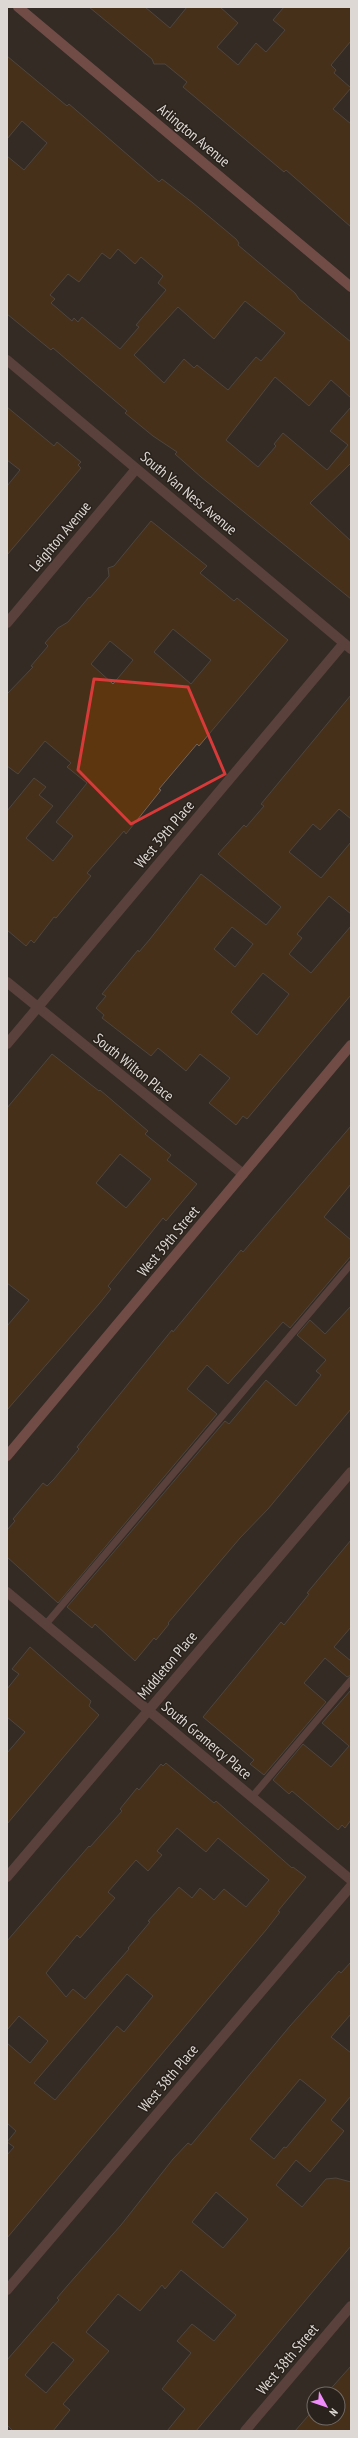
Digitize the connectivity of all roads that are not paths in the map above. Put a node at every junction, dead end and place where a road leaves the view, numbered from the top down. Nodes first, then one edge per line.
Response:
1 (18, 7) edge
2 (351, 286) edge
3 (7, 360) edge
4 (136, 469) junction
5 (7, 623) edge
6 (348, 646) edge
7 (7, 982) edge
8 (37, 1008) junction
9 (7, 1044) edge
10 (351, 1045) edge
11 (243, 1174) junction
12 (351, 1264) edge
13 (7, 1456) edge
14 (351, 1472) edge
15 (7, 1592) edge
16 (46, 1624) junction
17 (351, 1680) edge
18 (149, 1710) junction
19 (252, 1797) junction
20 (7, 1878) edge
21 (351, 1880) edge
22 (351, 1886) edge
23 (7, 2290) edge
24 (351, 2306) edge
25 (245, 2431) edge

1 - 2 street, Arlington Avenue
3 - 4 street, South Van Ness Avenue
4 - 5 street, Leighton Avenue
4 - 6 street, South Van Ness Avenue
6 - 8 street, West 39th Place
7 - 8 street, South Wilton Place
8 - 9 street, West 39th Place
8 - 11 street, South Wilton Place
10 - 11 street, West 39th Street
11 - 13 street, West 39th Street
12 - 16 lane
14 - 18 street, Middleton Place
15 - 16 street, South Gramercy Place
16 - 18 street, South Gramercy Place
17 - 19 lane
18 - 19 street, South Gramercy Place
18 - 20 street, Middleton Place
19 - 21 street, South Gramercy Place
22 - 23 street, West 38th Place
24 - 25 street, West 38th Street

